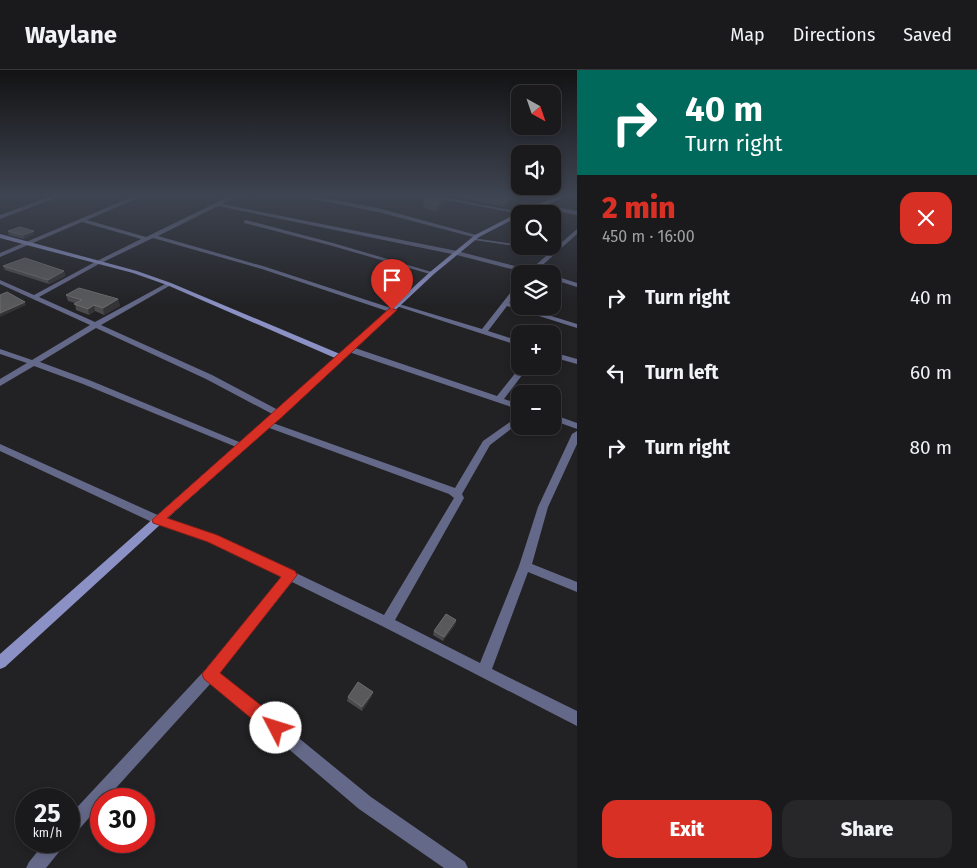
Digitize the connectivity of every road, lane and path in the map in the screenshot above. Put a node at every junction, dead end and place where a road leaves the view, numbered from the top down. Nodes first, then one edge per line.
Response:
1 (58, 231) edge
2 (126, 231) edge
3 (162, 231) edge
4 (282, 231) edge
5 (352, 231) edge
6 (455, 231) edge
7 (487, 231) edge
8 (577, 231) edge
9 (0, 236) edge
10 (150, 237) junction
11 (476, 237) junction
12 (26, 244) junction
13 (511, 244) edge
14 (457, 253) junction
15 (0, 255) edge
16 (98, 263) junction
17 (538, 265) edge
18 (511, 267) edge
19 (432, 273) junction
20 (561, 281) edge
21 (0, 282) edge
22 (170, 284) junction
23 (577, 285) edge
24 (511, 297) edge
25 (33, 298) junction
26 (506, 304) junction
27 (395, 307) junction
28 (94, 326) junction
29 (577, 326) edge
30 (483, 332) junction
31 (511, 341) edge
32 (349, 349) junction
33 (0, 352) edge
34 (340, 357) junction
35 (561, 357) edge
36 (577, 362) edge
37 (33, 363) junction
38 (519, 375) edge
39 (0, 383) edge
40 (499, 400) junction
41 (511, 404) edge
42 (279, 414) junction
43 (561, 420) edge
44 (267, 424) junction
45 (511, 425) edge
46 (577, 426) edge
47 (577, 434) edge
48 (240, 446) junction
49 (0, 447) edge
50 (457, 494) junction
51 (158, 520) junction
52 (525, 566) junction
53 (290, 575) junction
54 (577, 587) edge
55 (388, 622) junction
56 (0, 663) edge
57 (484, 672) junction
58 (210, 674) junction
59 (577, 719) edge
60 (80, 816) edge
61 (47, 853) edge
62 (35, 868) edge
63 (459, 868) edge

1 - 12 street
2 - 10 street
3 - 10 street
4 - 19 street
5 - 14 street
6 - 11 street
7 - 11 main road
8 - 17 street
9 - 12 main road
10 - 16 street
10 - 27 street
11 - 13 lane
11 - 14 main road
12 - 15 street
12 - 16 main road
14 - 18 street
14 - 19 main road
16 - 22 main road
16 - 25 street
19 - 27 main road
20 - 23 street
21 - 25 street
22 - 28 street
22 - 34 main road
24 - 26 street
25 - 28 street
26 - 29 street
26 - 30 street
27 - 30 street
27 - 32 main road
28 - 37 street
28 - 42 street
30 - 31 street
32 - 34 main road
32 - 40 street
33 - 37 street
34 - 42 main road
35 - 36 street
37 - 39 street
37 - 48 street
38 - 40 street
40 - 41 street
42 - 44 main road
43 - 46 street
44 - 48 main road
44 - 50 street
45 - 50 street
47 - 52 street
48 - 51 main road
49 - 51 street
50 - 55 street
51 - 53 street
51 - 56 main road
52 - 54 street
52 - 57 street
53 - 55 street
53 - 58 street
55 - 57 street
57 - 59 street
58 - 60 street
58 - 63 street
61 - 62 street

